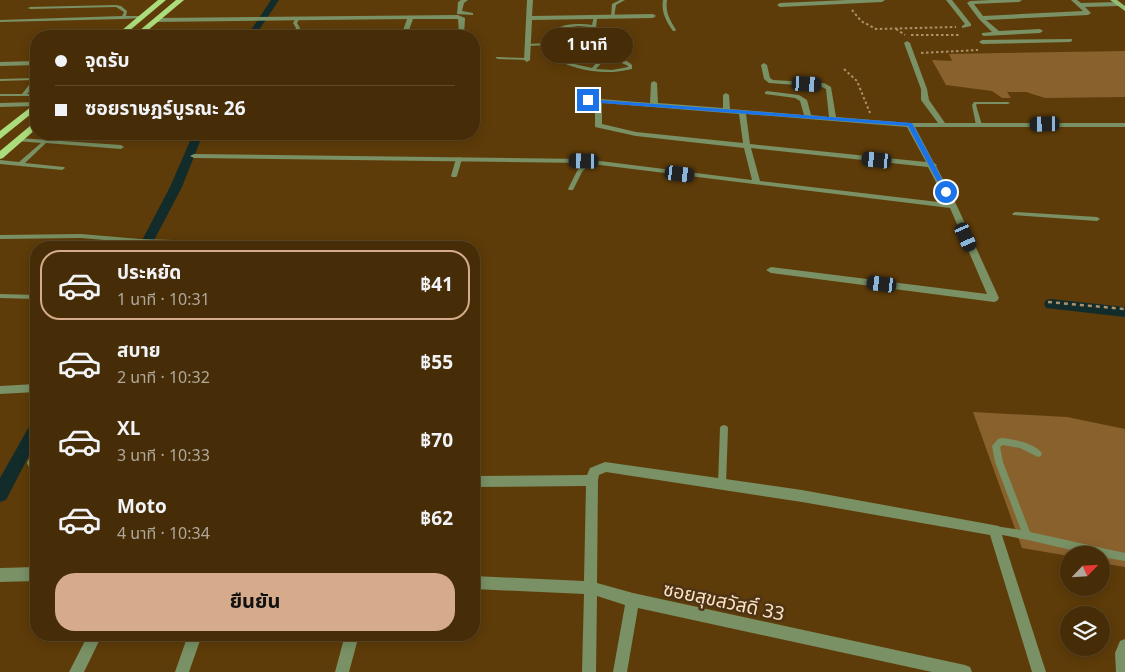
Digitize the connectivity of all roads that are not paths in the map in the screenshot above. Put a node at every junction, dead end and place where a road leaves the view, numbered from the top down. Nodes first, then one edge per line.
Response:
1 (162, 0) edge
2 (180, 0) edge
3 (465, 0) edge
4 (530, 0) edge
5 (622, 0) edge
6 (665, 0) edge
7 (882, 0) edge
8 (949, 0) edge
9 (1019, 0) edge
10 (1074, 0) edge
11 (1115, 2) edge
12 (780, 5) dead end
13 (1082, 5) junction
14 (30, 8) dead end
15 (1125, 9) edge
16 (471, 14) dead end
17 (653, 16) dead end
18 (142, 17) junction
19 (595, 17) junction
20 (612, 17) junction
21 (123, 18) junction
22 (410, 18) junction
23 (530, 18) junction
24 (981, 18) junction
25 (297, 19) junction
26 (156, 20) junction
27 (0, 21) edge
28 (595, 26) junction
29 (964, 27) road end
30 (126, 30) edge
31 (144, 30) edge
32 (297, 30) edge
33 (406, 30) edge
34 (462, 30) edge
35 (674, 30) dead end
36 (1040, 30) dead end
37 (997, 33) junction
38 (984, 34) dead end
39 (1070, 40) dead end
40 (907, 42) dead end
41 (982, 42) road end
42 (550, 44) junction
43 (528, 45) junction
44 (604, 57) junction
45 (498, 58) dead end
46 (527, 59) joint
47 (30, 63) edge
48 (0, 64) edge
49 (764, 65) dead end
50 (594, 69) junction
51 (0, 80) edge
52 (30, 80) edge
53 (654, 83) dead end
54 (30, 87) edge
55 (767, 93) dead end
56 (0, 95) edge
57 (23, 95) junction
58 (30, 95) edge
59 (726, 95) dead end
60 (588, 100) dead end
61 (599, 101) junction
62 (1008, 103) dead end
63 (0, 105) edge
64 (30, 105) edge
65 (654, 105) junction
66 (30, 110) edge
67 (727, 110) junction
68 (742, 112) junction
69 (808, 116) junction
70 (833, 119) junction
71 (910, 125) junction
72 (943, 125) junction
73 (979, 125) junction
74 (1125, 125) edge
75 (30, 131) edge
76 (1, 135) edge
77 (18, 140) junction
78 (45, 142) junction
79 (747, 146) junction
80 (121, 147) dead end
81 (0, 156) edge
82 (194, 156) dead end
83 (459, 159) junction
84 (588, 161) junction
85 (0, 162) edge
86 (20, 164) junction
87 (932, 165) junction
88 (62, 168) dead end
89 (454, 176) dead end
90 (757, 184) junction
91 (572, 189) dead end
92 (953, 206) junction
93 (1015, 214) dead end
94 (1097, 219) dead end
95 (0, 237) edge
96 (130, 241) edge
97 (771, 270) dead end
98 (0, 296) edge
99 (30, 296) edge
100 (30, 388) edge
101 (0, 390) edge
102 (724, 428) dead end
103 (1038, 452) dead end
104 (592, 480) junction
105 (480, 481) edge
106 (722, 484) junction
107 (995, 530) junction
108 (1027, 535) junction
109 (1125, 557) edge
110 (30, 575) edge
111 (2, 578) edge
112 (480, 582) edge
113 (591, 588) junction
114 (633, 600) junction
115 (92, 641) edge
116 (193, 641) edge
117 (350, 641) edge
118 (1125, 646) edge
119 (76, 672) edge
120 (182, 672) edge
121 (342, 672) edge
122 (590, 672) edge
123 (620, 672) edge
124 (965, 672) edge
125 (1039, 672) edge
126 (1123, 672) edge

1 - 18 main road
2 - 26 main road
3 - 16 street
4 - 23 street
5 - 20 lane
6 - 35 lane
7 - 12 street
8 - 29 street
9 - 24 street
10 - 13 street
11 - 13 street
11 - 15 main road
13 - 24 street
14 - 21 lane
17 - 20 street
18 - 21 lane
18 - 30 main road
19 - 20 street
19 - 23 street
19 - 28 lane
21 - 27 lane
22 - 25 street
22 - 33 street
22 - 34 street
23 - 43 street
24 - 37 street
25 - 26 street
25 - 32 lane
26 - 31 main road
28 - 42 lane
28 - 44 lane
36 - 37 street
37 - 38 street
39 - 41 street
40 - 72 street
42 - 43 lane
42 - 50 lane
43 - 46 street
44 - 50 lane
44 - 50 lane
45 - 46 lane
47 - 48 street
49 - 70 street
51 - 52 lane
53 - 65 street
54 - 57 lane
55 - 69 street
56 - 57 lane
57 - 58 lane
59 - 67 street
60 - 61 street
61 - 65 street
61 - 79 street
62 - 73 lane
63 - 64 street
65 - 67 street
66 - 76 main road
67 - 68 street
68 - 69 street
68 - 79 street
69 - 70 street
70 - 71 street
71 - 72 street
71 - 87 street
72 - 73 street
73 - 74 street
75 - 77 main road
77 - 78 lane
77 - 81 main road
78 - 80 lane
78 - 86 lane
79 - 87 street
79 - 90 street
82 - 83 street
83 - 84 street
83 - 89 lane
84 - 90 street
84 - 91 lane
85 - 86 lane
86 - 88 lane
87 - 92 street
90 - 92 street
92 - 97 street
93 - 94 lane
95 - 96 lane
98 - 99 lane
100 - 101 street
102 - 106 lane
103 - 108 lane
104 - 105 street
104 - 106 street
104 - 113 street
106 - 107 street
107 - 108 lane
107 - 125 street
108 - 109 lane
110 - 111 street
112 - 113 street, ซอยสุขสวัสดิ์ 33
113 - 114 street, ซอยสุขสวัสดิ์ 33
113 - 122 street
114 - 123 street
114 - 124 street, ซอยสุขสวัสดิ์ 33
115 - 119 street
116 - 120 street
117 - 121 street
118 - 126 street

